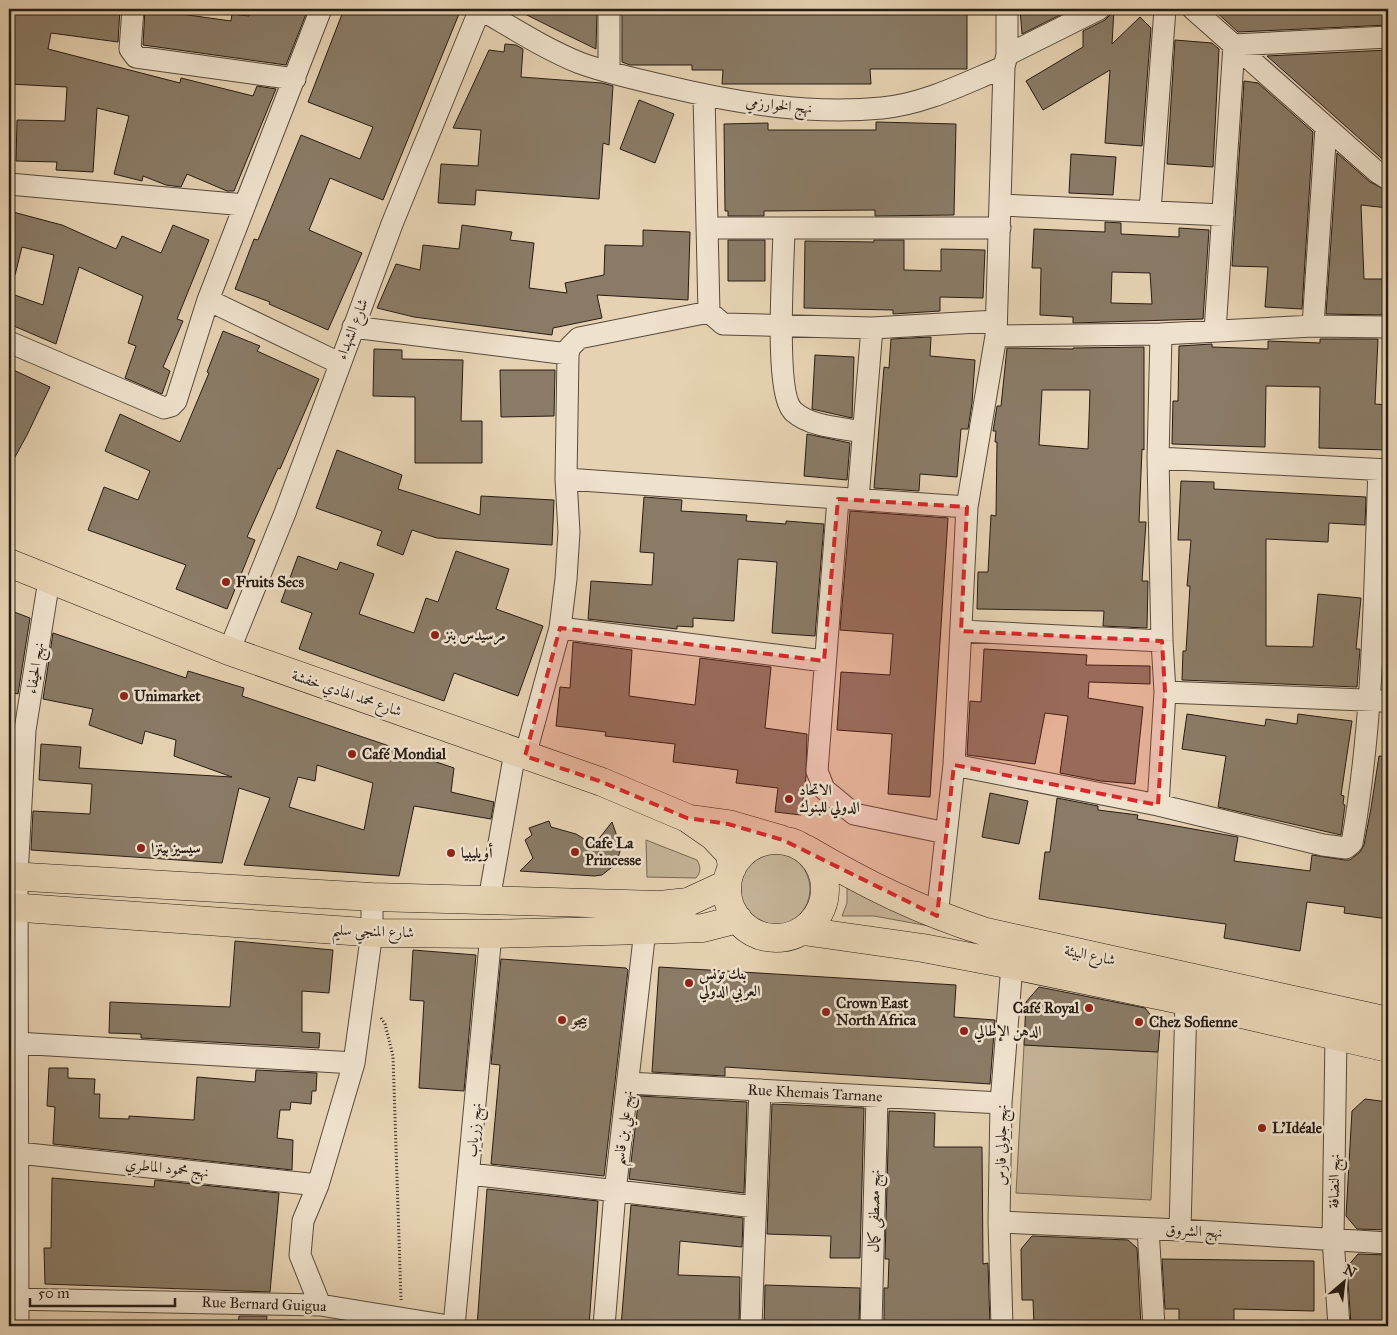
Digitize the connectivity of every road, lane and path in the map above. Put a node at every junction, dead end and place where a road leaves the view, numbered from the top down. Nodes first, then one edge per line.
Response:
1 (133, 9) edge
2 (322, 9) edge
3 (480, 9) edge
4 (609, 9) edge
5 (1007, 9) edge
6 (1099, 9) edge
7 (1165, 9) edge
8 (1193, 9) edge
9 (1388, 37) edge
10 (1234, 45) junction
11 (1006, 61) junction
12 (608, 71) junction
13 (295, 79) junction
14 (704, 95) junction
15 (1326, 127) junction
16 (1388, 179) edge
17 (9, 184) edge
18 (245, 205) junction
19 (1001, 205) junction
20 (1150, 211) junction
21 (1223, 215) junction
22 (709, 228) junction
23 (784, 228) junction
24 (1000, 228) junction
25 (208, 300) junction
26 (709, 312) junction
27 (783, 326) junction
28 (1313, 326) junction
29 (353, 327) junction
30 (1388, 327) edge
31 (872, 328) junction
32 (996, 328) junction
33 (1215, 331) junction
34 (1161, 334) junction
35 (9, 342) edge
36 (568, 354) junction
37 (339, 363) junction
38 (863, 432) junction
39 (1158, 458) junction
40 (1384, 470) edge
41 (566, 480) junction
42 (848, 499) junction
43 (966, 507) junction
44 (9, 563) edge
45 (48, 580) junction
46 (560, 628) junction
47 (961, 631) junction
48 (1162, 641) junction
49 (229, 651) junction
50 (824, 662) junction
51 (1165, 692) junction
52 (1379, 700) edge
53 (17, 726) edge
54 (520, 754) junction
55 (954, 765) junction
56 (1158, 805) junction
57 (687, 818) junction
58 (946, 832) junction
59 (795, 845) junction
60 (13, 876) edge
61 (729, 876) junction
62 (372, 897) junction
63 (489, 900) junction
64 (12, 907) edge
65 (937, 916) junction
66 (738, 919) junction
67 (646, 930) junction
68 (803, 931) junction
69 (372, 932) junction
70 (492, 934) junction
71 (1012, 965) junction
72 (364, 996) junction
73 (1186, 1001) junction
74 (1388, 1021) edge
75 (13, 1032) edge
76 (1336, 1036) junction
77 (1388, 1048) edge
78 (354, 1063) junction
79 (628, 1083) junction
80 (760, 1090) junction
81 (877, 1096) junction
82 (1002, 1103) junction
83 (13, 1152) edge
84 (470, 1174) junction
85 (318, 1185) junction
86 (615, 1192) junction
87 (755, 1207) junction
88 (999, 1222) junction
89 (1148, 1229) junction
90 (1180, 1230) junction
91 (1333, 1240) junction
92 (1388, 1243) edge
93 (13, 1299) edge
94 (320, 1305) junction
95 (344, 1317) edge
96 (402, 1318) junction
97 (18, 1326) edge
98 (449, 1326) edge
99 (454, 1326) edge
100 (604, 1326) edge
101 (751, 1326) edge
102 (871, 1326) edge
103 (1002, 1326) edge
104 (1154, 1326) edge
105 (1339, 1326) edge

1 - 13 street
2 - 13 street
3 - 12 street, نهج الخوارزمي
3 - 29 street, شارع الشهداء
4 - 12 street
5 - 11 street
6 - 11 street, نهج الخوارزمي
7 - 20 street
8 - 10 street
9 - 10 street
10 - 15 street
10 - 21 street
11 - 14 street, نهج الخوارزمي
11 - 19 street
12 - 14 street, نهج الخوارزمي
13 - 18 street
14 - 22 street
15 - 16 street
15 - 28 street
17 - 18 street
18 - 25 street
19 - 20 street
19 - 24 street
20 - 21 street
21 - 33 street
22 - 23 street
22 - 26 street
23 - 24 street
23 - 27 street
24 - 32 street
25 - 35 street
25 - 37 street
26 - 27 street
26 - 36 street
27 - 31 street
27 - 38 street
28 - 30 street
28 - 33 street
29 - 36 street
29 - 37 street, شارع الشهداء
31 - 32 street
31 - 38 street
32 - 34 street
32 - 43 street
33 - 34 street
34 - 39 street
36 - 41 street
37 - 49 street, شارع الشهداء
38 - 42 street
39 - 40 street
39 - 48 street
40 - 52 street
41 - 42 street
41 - 46 street
42 - 43 street
42 - 50 street
43 - 47 street
44 - 45 main road, شارع محمد الهادي خفشة
45 - 49 main road, شارع محمد الهادي خفشة
45 - 53 street, نهج الحيفاء
46 - 50 street
46 - 54 street
47 - 48 street
47 - 55 street
48 - 51 street
49 - 54 main road, شارع محمد الهادي خفشة
50 - 58 street
51 - 52 street
51 - 56 street
52 - 56 street
53 - 60 street, نهج الحيفاء
54 - 57 main road, شارع محمد الهادي خفشة
54 - 63 street
55 - 56 street
55 - 58 street
57 - 59 main road, شارع البيئة
57 - 61 main road
58 - 65 street
59 - 61 main road
59 - 65 main road, شارع البيئة
59 - 68 main road
60 - 62 main road
60 - 64 street, نهج الحيفاء
61 - 63 main road
61 - 66 main road
62 - 63 main road
62 - 69 street
64 - 69 main road, شارع المنجي سليم
64 - 75 street, نهج الحيفاء
65 - 74 main road, شارع البيئة
66 - 67 main road, شارع المنجي سليم
66 - 68 main road
67 - 70 main road, شارع المنجي سليم
67 - 79 street, نهج علي بن قاسم
68 - 71 main road, شارع البيئة
69 - 70 main road, شارع المنجي سليم
69 - 72 street
70 - 84 street, نهج زرياب
71 - 73 main road, شارع البيئة
71 - 82 street, نهج جلولي فارس
72 - 78 street
72 - 96 path
73 - 76 main road, شارع البيئة
73 - 90 street
75 - 78 street
75 - 83 street, نهج الحيفاء
76 - 77 main road, شارع البيئة
76 - 91 street, نهج النضافة
78 - 85 street
79 - 80 street, Rue Khemais Tarnane
79 - 86 street, نهج علي بن قاسم
80 - 81 street, Rue Khemais Tarnane
80 - 87 street
81 - 82 street, Rue Khemais Tarnane
81 - 102 street, نهج مصطفى كمال
82 - 88 street, نهج جلولي فارس
83 - 85 street, نهج محمود الماطري
83 - 93 street, نهج الحيفاء
84 - 86 street
84 - 99 street, نهج زرياب
85 - 94 street
86 - 87 street
86 - 100 street, نهج علي بن قاسم
87 - 101 street
88 - 89 street, نهج الشروق
88 - 103 street, نهج جلولي فارس
89 - 90 street, نهج الشروق
89 - 104 street
90 - 91 street, نهج الشروق
91 - 92 street, نهج الشروق
91 - 105 street, نهج النضافة
93 - 94 street, Rue Bernard Guigua
93 - 97 street, نهج الحيفاء
94 - 95 street, Rue Bernard Guigua
95 - 96 street, Rue Bernard Guigua
96 - 98 street, Rue Bernard Guigua

